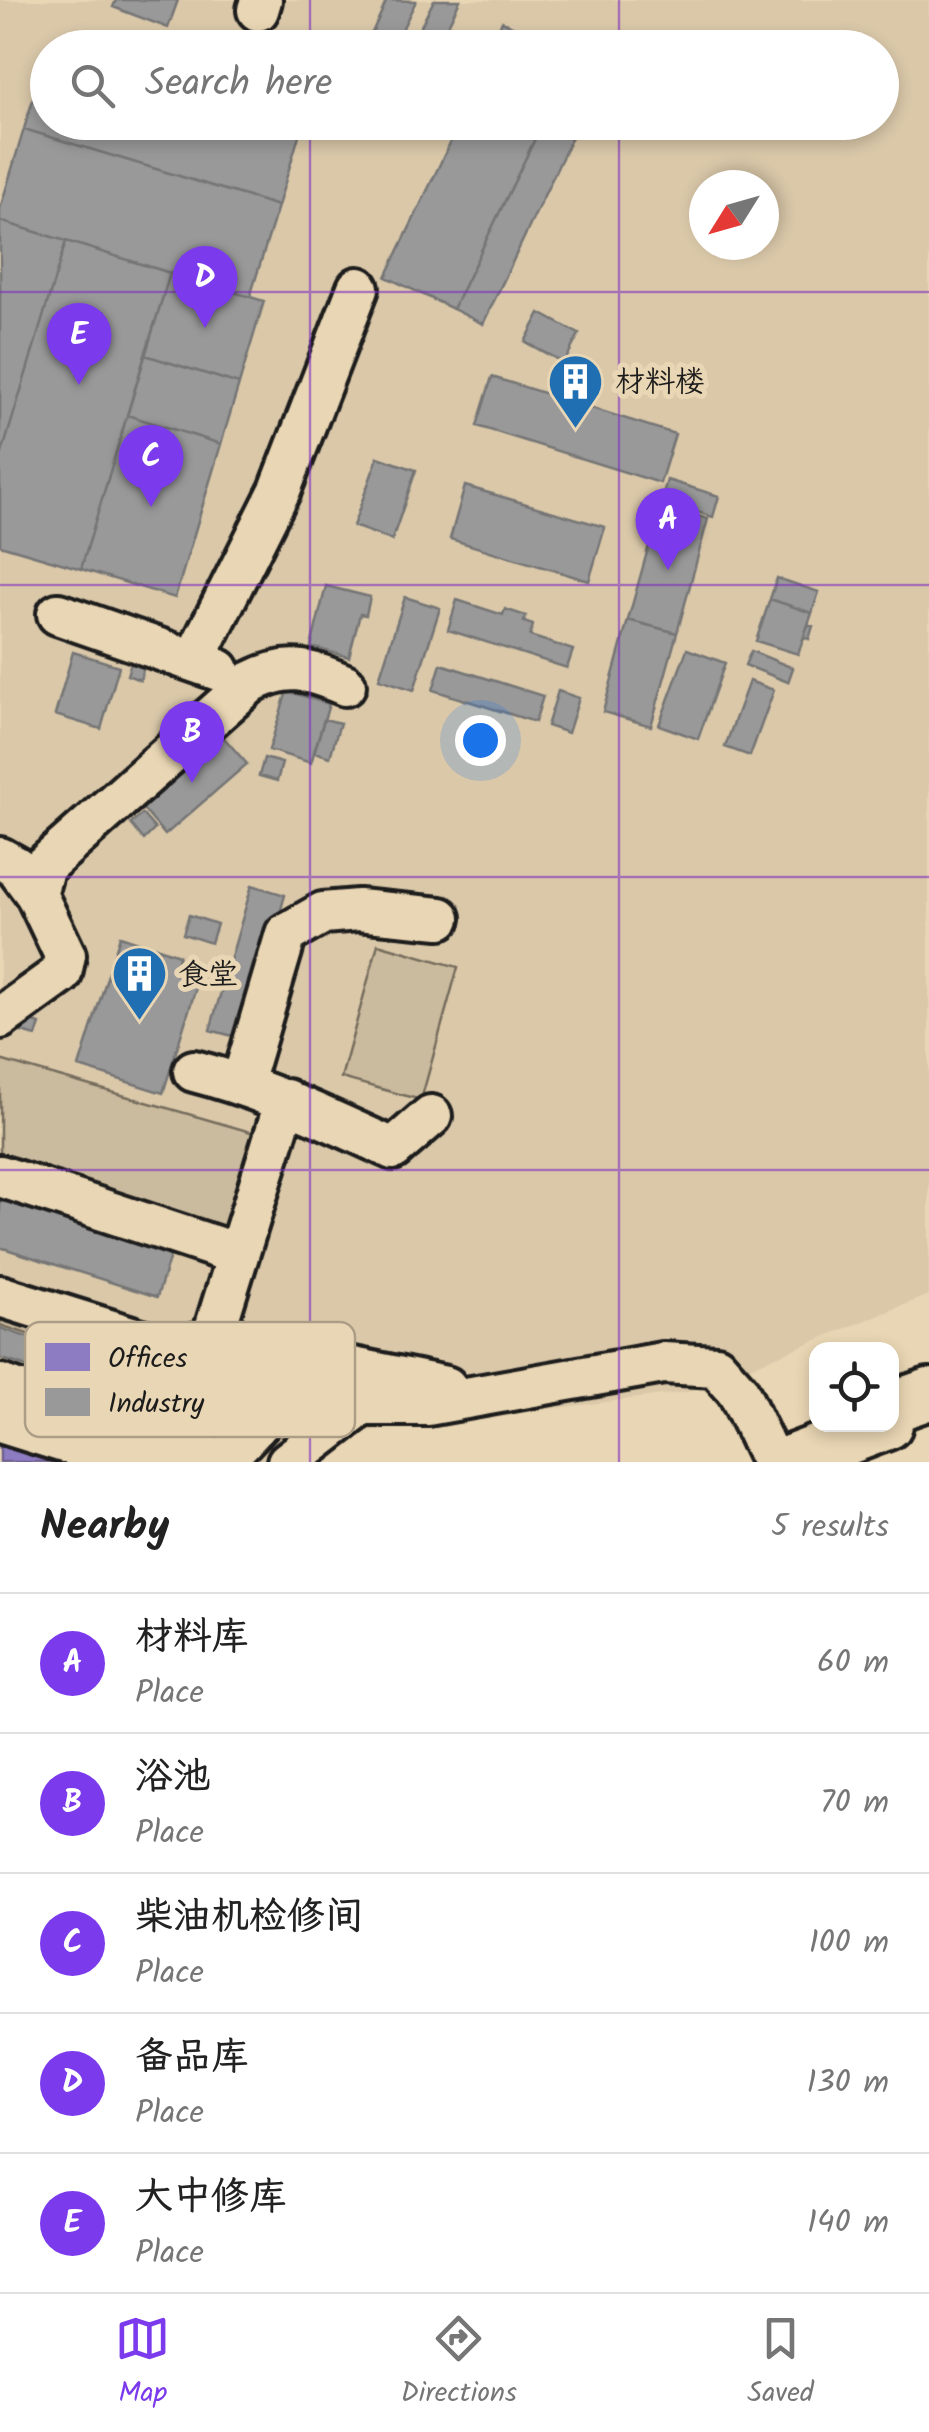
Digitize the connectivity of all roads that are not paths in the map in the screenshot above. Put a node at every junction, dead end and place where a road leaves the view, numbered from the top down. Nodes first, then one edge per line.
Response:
1 (358, 288) dead end
2 (58, 614) dead end
3 (194, 661) junction
4 (251, 682) junction
5 (346, 684) dead end
6 (0, 858) edge
7 (36, 894) junction
8 (440, 918) dead end
9 (0, 1018) edge
10 (194, 1071) dead end
11 (242, 1083) junction
12 (286, 1100) junction
13 (431, 1116) dead end
14 (0, 1176) edge
15 (236, 1254) junction
16 (0, 1296) edge
17 (38, 1322) edge
18 (217, 1322) edge
19 (355, 1369) edge
20 (0, 1390) edge
21 (929, 1394) edge
22 (482, 1395) junction
23 (25, 1399) edge
24 (355, 1404) edge
25 (362, 1405) junction
26 (899, 1405) edge
27 (0, 1407) edge
28 (355, 1410) edge
29 (929, 1410) edge
30 (25, 1414) edge
31 (929, 1418) edge
32 (899, 1421) edge
33 (0, 1422) edge
34 (25, 1430) edge
35 (832, 1432) edge
36 (866, 1432) edge
37 (45, 1437) edge
38 (110, 1437) edge
39 (132, 1437) edge
40 (227, 1437) edge
41 (320, 1437) edge
42 (790, 1457) edge
43 (114, 1460) edge
44 (195, 1460) edge
45 (288, 1462) edge

1 - 3 lane
2 - 3 lane
3 - 4 lane
4 - 5 lane
4 - 7 lane
6 - 7 lane
7 - 9 lane
8 - 11 lane
10 - 11 lane
11 - 12 lane
12 - 13 lane
12 - 15 lane
14 - 15 lane
15 - 18 lane
16 - 17 lane
19 - 22 lane
20 - 23 main road
21 - 26 main road
22 - 25 lane
22 - 42 lane
24 - 25 lane
25 - 28 lane
27 - 30 main road
29 - 32 main road
31 - 42 lane
33 - 34 lane
35 - 42 main road
36 - 42 main road
37 - 43 lane
38 - 44 main road
39 - 44 main road
40 - 44 lane
41 - 45 lane

